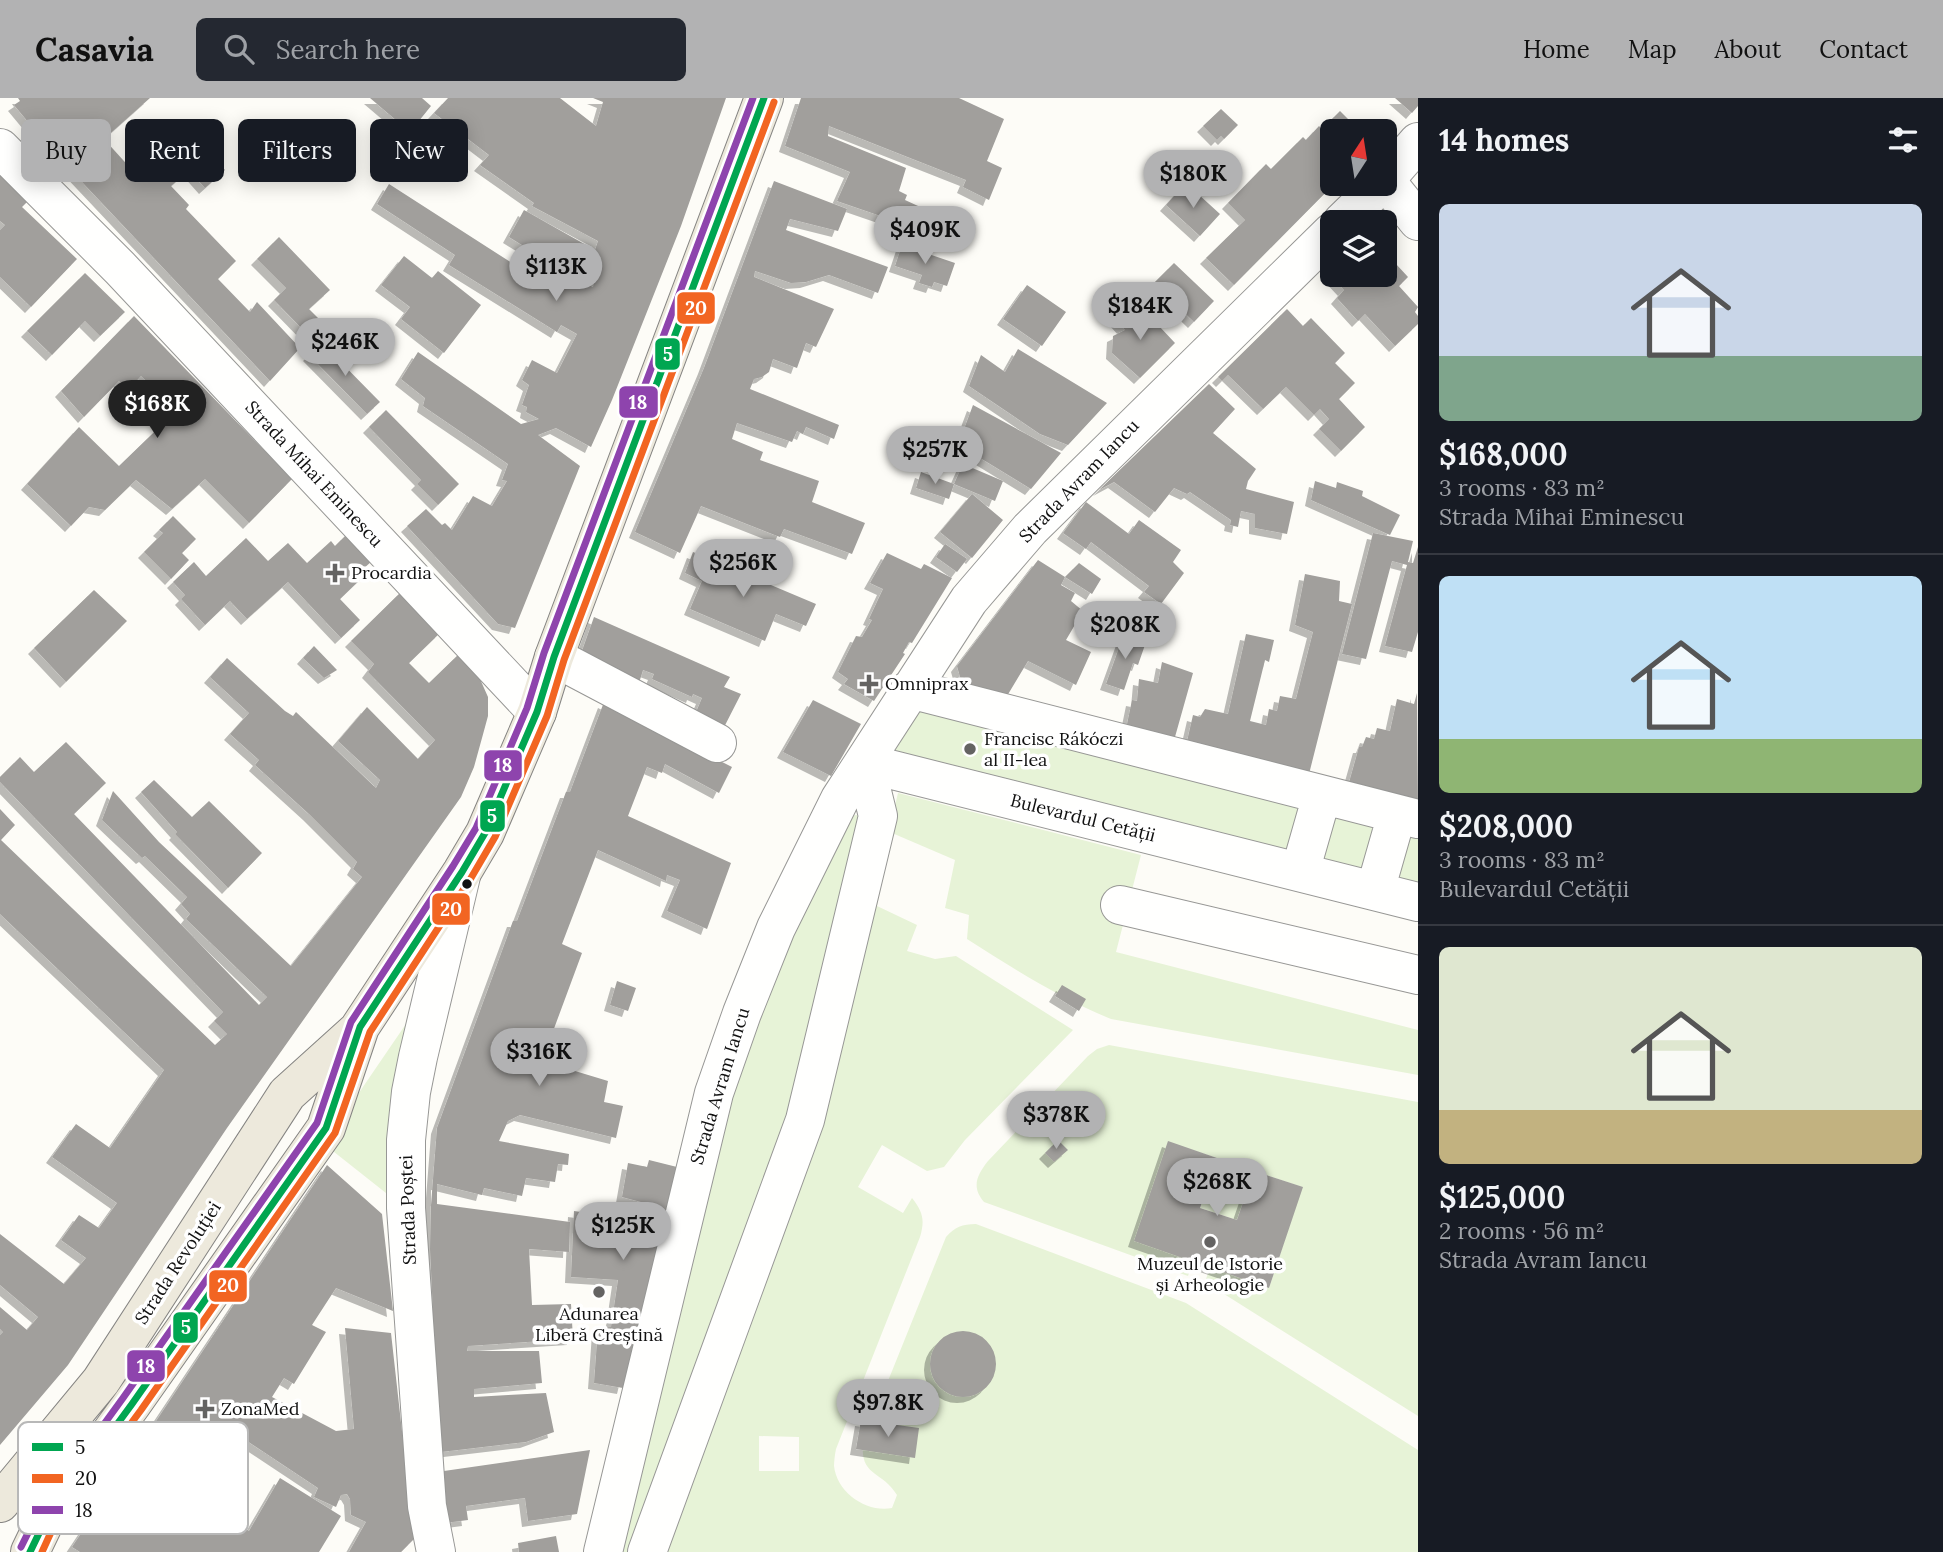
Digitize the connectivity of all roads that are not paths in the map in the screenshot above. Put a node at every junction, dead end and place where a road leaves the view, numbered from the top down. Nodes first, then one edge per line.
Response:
1 (764, 98) edge
2 (1418, 142) edge
3 (0, 148) edge
4 (1397, 166) edge
5 (1369, 196) edge
6 (1396, 196) edge
7 (1354, 210) edge
8 (1418, 221) edge
9 (1320, 244) edge
10 (554, 657) junction
11 (910, 689) junction
12 (537, 712) junction
13 (718, 743) dead end
14 (865, 763) junction
15 (1322, 795) junction
16 (1407, 817) edge
17 (462, 872) junction
18 (1300, 872) junction
19 (1375, 891) junction
20 (1418, 902) edge
21 (1120, 905) dead end
22 (1418, 975) edge
23 (360, 1027) junction
24 (68, 1422) edge
25 (119, 1422) edge
26 (18, 1484) edge
27 (0, 1503) edge
28 (39, 1534) edge
29 (30, 1552) edge
30 (436, 1552) edge
31 (603, 1552) edge
32 (647, 1552) edge

1 - 10 main road, Strada Revoluției
2 - 4 street
3 - 12 street, Strada Mihai Eminescu
5 - 7 street
6 - 8 street
9 - 11 street, Strada Avram Iancu
10 - 12 main road, Strada Revoluției
10 - 13 street
11 - 14 street, Strada Avram Iancu
11 - 15 street
12 - 17 main road, Strada Revoluției
14 - 18 street, Bulevardul Cetății
14 - 31 street, Strada Avram Iancu
14 - 32 street
15 - 16 street
15 - 18 street
16 - 19 street
17 - 23 main road, Strada Revoluției
17 - 30 street, Strada Poștei
18 - 19 street, Bulevardul Cetății
19 - 20 street, Bulevardul Cetății
21 - 22 street
23 - 24 main road, Strada Revoluției
23 - 25 main road, Strada Revoluției
26 - 27 main road, Strada Revoluției
28 - 29 main road, Strada Revoluției

